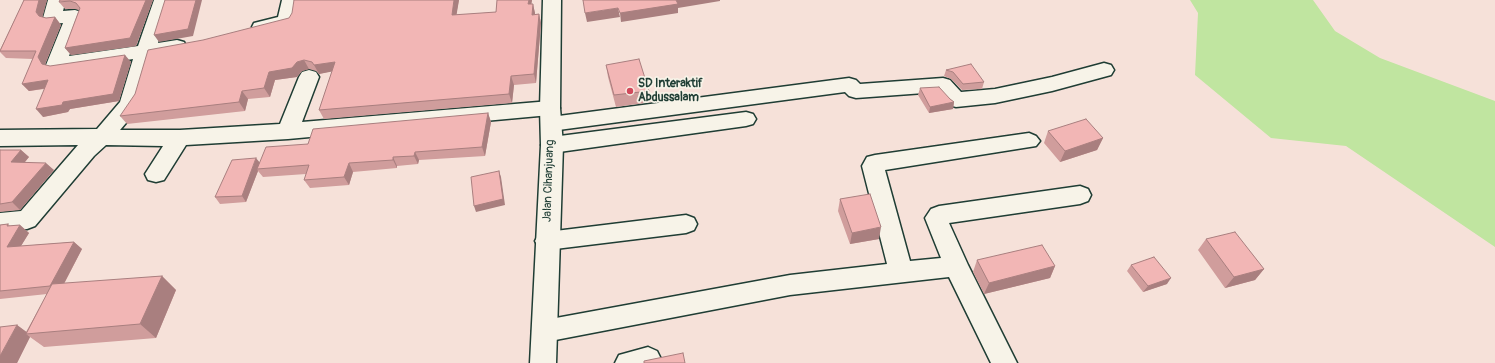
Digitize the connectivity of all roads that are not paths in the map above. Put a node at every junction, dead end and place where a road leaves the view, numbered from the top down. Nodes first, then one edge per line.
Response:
1 (57, 0) edge
2 (291, 0) edge
3 (552, 0) edge
4 (160, 4) dead end
5 (243, 32) edge
6 (192, 43) edge
7 (146, 52) junction
8 (1104, 70) dead end
9 (309, 77) dead end
10 (746, 119) dead end
11 (551, 125) junction
12 (288, 131) junction
13 (102, 137) junction
14 (0, 138) edge
15 (180, 138) junction
16 (1029, 141) dead end
17 (156, 174) dead end
18 (1080, 195) dead end
19 (0, 222) edge
20 (686, 224) dead end
21 (547, 241) junction
22 (956, 266) junction
23 (900, 271) junction
24 (545, 331) junction
25 (543, 363) edge
26 (1004, 363) edge

1 - 7 street
2 - 5 street
3 - 11 street, Jalan Cihanjuang
4 - 7 street
6 - 7 street
7 - 13 street
8 - 11 street
9 - 12 street
10 - 11 street
11 - 12 street
11 - 21 street, Jalan Cihanjuang
12 - 15 street
13 - 14 street
13 - 15 street
13 - 19 street
15 - 17 street
16 - 23 street
18 - 22 street
20 - 21 street
21 - 24 street, Jalan Cihanjuang
22 - 23 street
22 - 26 street
23 - 24 street
24 - 25 street, Jalan Cihanjuang

